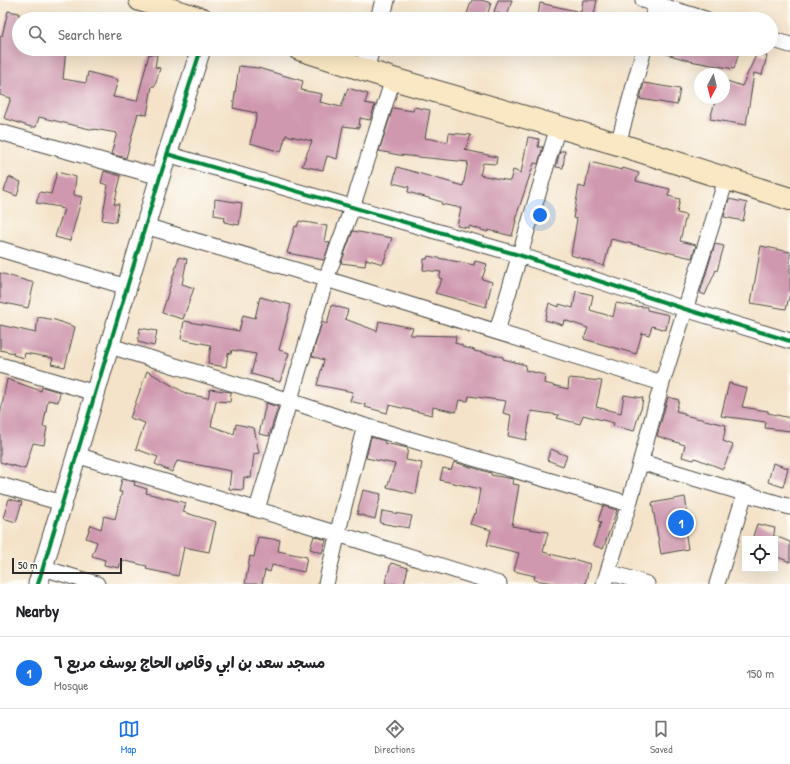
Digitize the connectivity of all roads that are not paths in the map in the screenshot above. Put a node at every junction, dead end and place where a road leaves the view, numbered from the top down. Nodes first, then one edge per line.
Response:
1 (140, 0) edge
2 (386, 0) edge
3 (652, 1) edge
4 (179, 12) edge
5 (382, 12) edge
6 (652, 12) edge
7 (684, 12) edge
8 (778, 41) edge
9 (790, 45) edge
10 (199, 56) edge
11 (347, 56) edge
12 (642, 56) edge
13 (367, 59) edge
14 (393, 79) junction
15 (558, 127) junction
16 (0, 132) edge
17 (618, 144) junction
18 (166, 154) junction
19 (160, 177) junction
20 (726, 180) junction
21 (790, 199) edge
22 (352, 208) junction
23 (145, 226) junction
24 (0, 250) edge
25 (519, 255) junction
26 (326, 279) junction
27 (128, 287) junction
28 (685, 309) junction
29 (497, 331) junction
30 (790, 340) edge
31 (110, 346) junction
32 (0, 365) edge
33 (662, 383) junction
34 (95, 394) junction
35 (290, 401) junction
36 (365, 426) junction
37 (76, 455) junction
38 (641, 462) junction
39 (0, 485) edge
40 (745, 493) junction
41 (62, 503) junction
42 (629, 504) junction
43 (790, 506) edge
44 (257, 509) junction
45 (338, 534) junction
46 (41, 576) edge
47 (606, 578) edge
48 (493, 583) edge
49 (97, 584) edge
50 (326, 584) edge
51 (647, 584) edge
52 (717, 584) edge

1 - 4 main road
2 - 5 street
3 - 6 street
3 - 7 street
8 - 9 street
10 - 18 street
11 - 13 main road
12 - 17 street
13 - 14 main road
14 - 15 main road
14 - 22 street
15 - 17 main road
15 - 25 street
16 - 19 street
17 - 20 main road
18 - 19 street
18 - 22 street
19 - 23 street
20 - 21 main road
20 - 28 street
22 - 25 street
22 - 26 street
23 - 26 street
23 - 27 street
24 - 27 street
25 - 28 street
25 - 29 street
26 - 29 street
26 - 35 street
27 - 31 street
28 - 30 street
28 - 33 street
29 - 33 street
31 - 34 street
31 - 35 street
32 - 34 street
33 - 38 street
34 - 37 street
35 - 36 street
35 - 44 street
36 - 42 street
36 - 45 street
37 - 41 street
37 - 44 street
38 - 40 street
38 - 42 street
39 - 41 street
40 - 43 street
40 - 52 street
41 - 46 street
42 - 47 street
44 - 45 street
45 - 48 street
45 - 50 street
46 - 49 street
47 - 51 street

